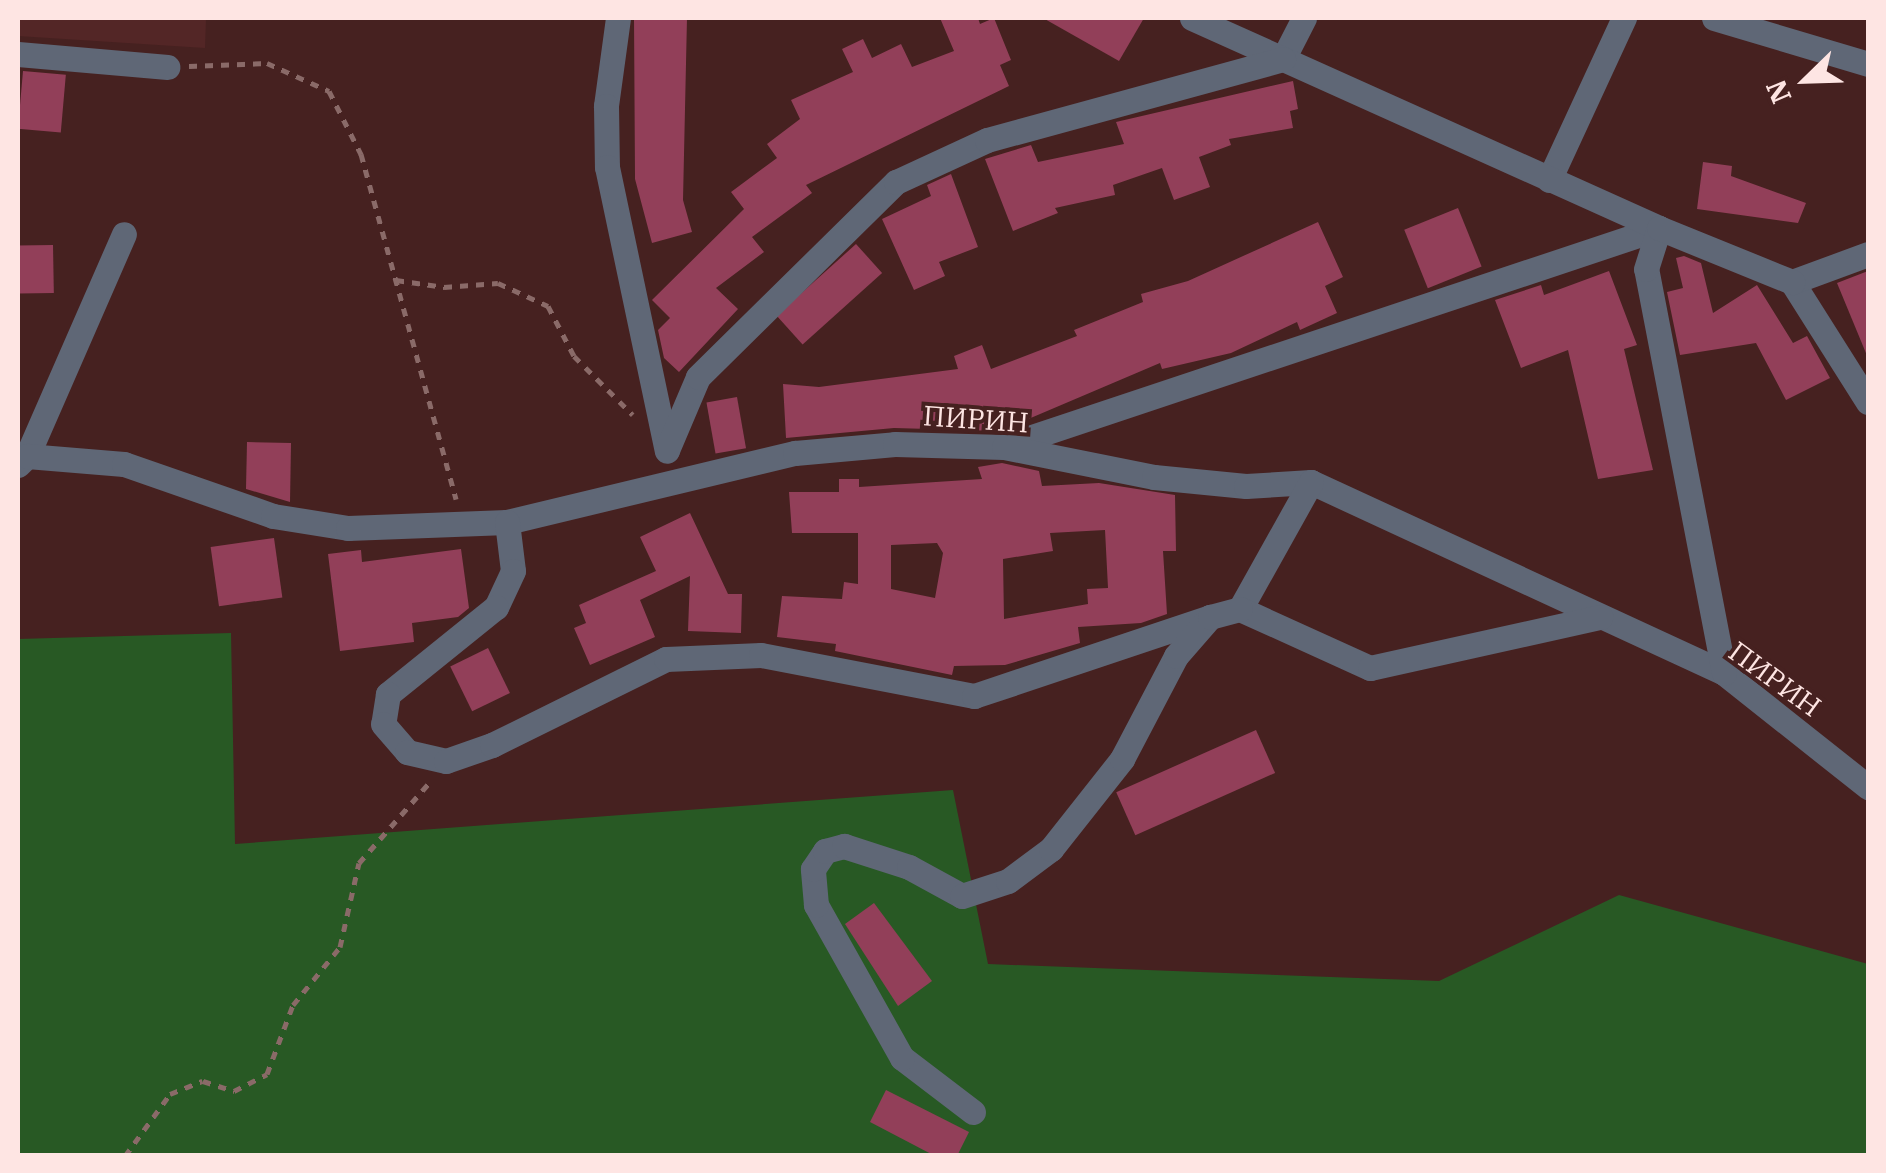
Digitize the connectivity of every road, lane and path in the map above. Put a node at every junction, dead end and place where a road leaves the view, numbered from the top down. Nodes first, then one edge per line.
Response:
1 (618, 18) edge
2 (1192, 18) edge
3 (1304, 18) edge
4 (1624, 18) edge
5 (1714, 18) edge
6 (18, 54) edge
7 (1282, 60) junction
8 (1868, 64) edge
9 (167, 66) joint
10 (1550, 180) junction
11 (1660, 228) junction
12 (124, 234) dead end
13 (1868, 254) edge
14 (396, 280) junction
15 (1792, 282) junction
16 (1868, 402) edge
17 (1004, 446) junction
18 (666, 450) junction
19 (22, 461) edge
20 (1311, 482) junction
21 (670, 486) junction
22 (507, 522) junction
23 (464, 526) junction
24 (1240, 609) junction
25 (1210, 617) junction
26 (1600, 618) junction
27 (1724, 673) junction
28 (446, 761) junction
29 (1868, 787) edge
30 (973, 1112) dead end
31 (125, 1156) edge

1 - 18 street
2 - 7 street
3 - 7 street
4 - 10 street
5 - 8 street
6 - 9 street
7 - 10 street
7 - 18 street
9 - 14 path
10 - 11 street
11 - 15 street
11 - 17 street
11 - 27 street
12 - 19 street
13 - 15 street
14 - 18 path
14 - 23 path
15 - 16 street
17 - 20 street, ПИРИН
17 - 21 street, ПИРИН
18 - 21 street
19 - 23 street, ПИРИН
20 - 24 street
20 - 26 street, ПИРИН
21 - 22 street, ПИРИН
22 - 23 street, ПИРИН
22 - 28 street
24 - 25 street
24 - 26 street
25 - 28 street
25 - 30 street
26 - 27 street, ПИРИН
27 - 29 street, ПИРИН
28 - 31 path

